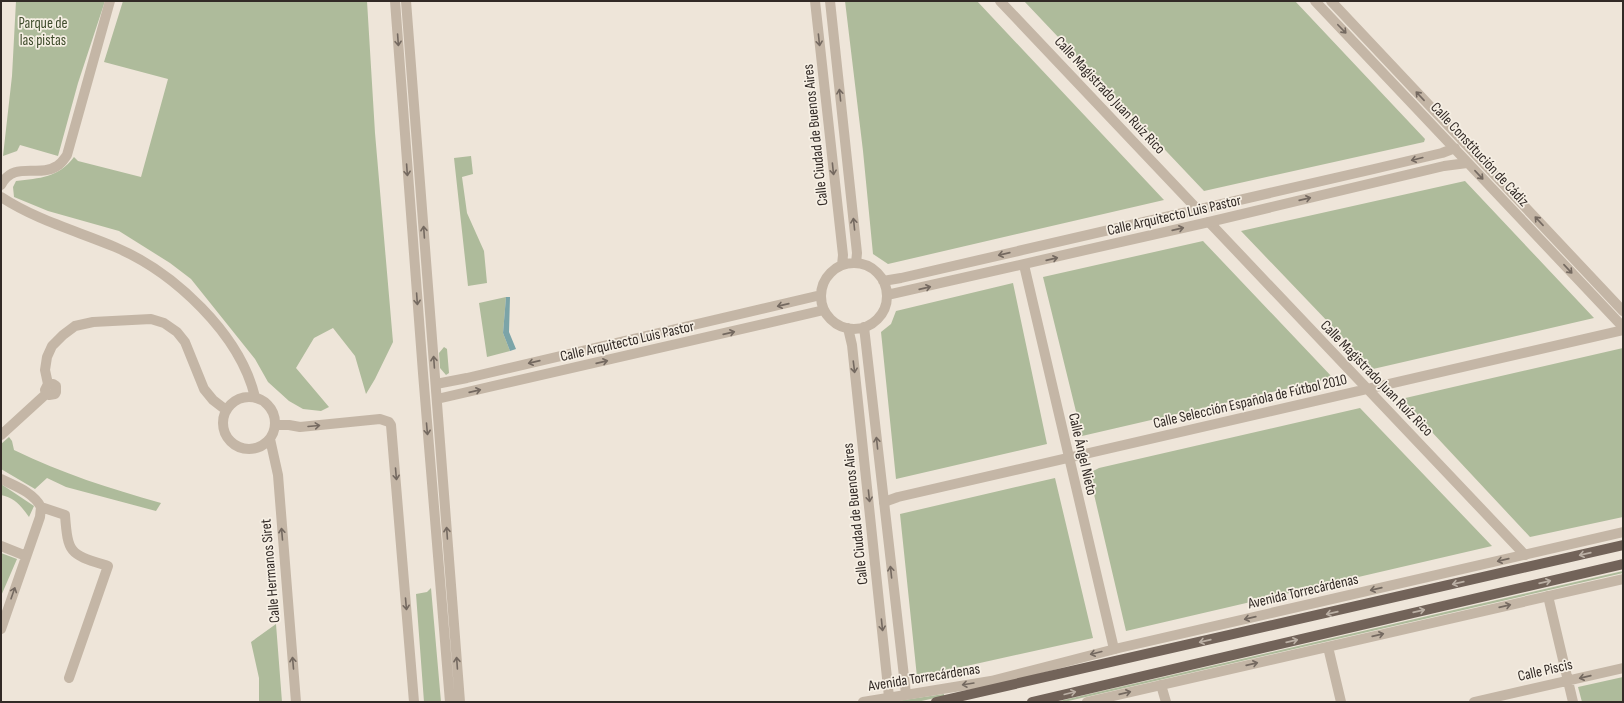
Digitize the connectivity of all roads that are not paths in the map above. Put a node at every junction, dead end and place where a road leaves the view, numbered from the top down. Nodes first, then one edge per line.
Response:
1 (110, 1) edge
2 (395, 1) edge
3 (406, 1) edge
4 (815, 1) edge
5 (830, 1) edge
6 (1000, 1) edge
7 (1315, 1) edge
8 (1331, 1) edge
9 (1455, 148) junction
10 (1467, 163) junction
11 (1, 185) edge
12 (1, 197) edge
13 (1198, 210) junction
14 (1209, 222) junction
15 (856, 263) junction
16 (842, 265) junction
17 (1024, 265) junction
18 (883, 281) junction
19 (821, 295) junction
20 (887, 295) junction
21 (824, 310) junction
22 (1623, 311) edge
23 (864, 327) junction
24 (1623, 327) edge
25 (848, 328) junction
26 (1623, 330) edge
27 (436, 384) junction
28 (1366, 389) junction
29 (255, 396) junction
30 (437, 399) junction
31 (226, 410) junction
32 (275, 425) junction
33 (1, 435) edge
34 (270, 439) junction
35 (1068, 458) junction
36 (1, 479) edge
37 (884, 502) junction
38 (41, 507) junction
39 (1623, 532) edge
40 (1623, 545) edge
41 (1, 546) edge
42 (1524, 555) junction
43 (26, 556) junction
44 (1623, 564) edge
45 (1623, 579) edge
46 (1548, 596) junction
47 (1, 629) edge
48 (1328, 647) junction
49 (1114, 649) junction
50 (1104, 664) junction
51 (1623, 668) edge
52 (69, 678) dead end
53 (991, 681) junction
54 (1568, 681) junction
55 (1161, 685) junction
56 (906, 694) junction
57 (889, 697) junction
58 (296, 702) edge
59 (414, 702) edge
60 (450, 702) edge
61 (460, 702) edge
62 (863, 702) edge
63 (936, 702) edge
64 (1032, 702) edge
65 (1087, 702) edge
66 (1166, 702) edge
67 (1341, 702) edge
68 (1474, 702) edge
69 (1573, 702) edge

1 - 11 street
2 -> 60 street
27 -> 3 street
4 -> 16 street, Calle Ciudad de Buenos Aires
15 -> 5 street, Calle Ciudad de Buenos Aires
6 - 13 street, Calle Magistrado Juan Ruíz Rico
7 -> 9 street, Calle Constitución de Cádiz
22 -> 8 street, Calle Constitución de Cádiz
9 - 10 street, Calle Constitución de Cádiz
9 -> 13 street, Calle Arquitecto Luis Pastor
14 -> 10 street, Calle Arquitecto Luis Pastor
10 -> 24 street, Calle Constitución de Cádiz
12 - 29 street
13 -> 18 street, Calle Arquitecto Luis Pastor
17 -> 14 street, Calle Arquitecto Luis Pastor
14 - 28 street, Calle Magistrado Juan Ruíz Rico
15 - 16 street
15 - 18 street
16 - 19 street
20 -> 17 street, Calle Arquitecto Luis Pastor
17 - 35 street, Calle Ángel Nieto
18 - 20 street
19 - 21 street
19 -> 27 street, Calle Arquitecto Luis Pastor
20 - 23 street
21 - 25 street
30 -> 21 street, Calle Arquitecto Luis Pastor
23 - 25 street
37 -> 23 street, Calle Ciudad de Buenos Aires
25 -> 57 street, Calle Ciudad de Buenos Aires
26 - 28 street, Calle Selección Española de Fútbol 2010
27 - 30 street
28 - 35 street, Calle Selección Española de Fútbol 2010
28 - 42 street, Calle Magistrado Juan Ruíz Rico
29 - 31 street
29 - 32 street
61 -> 30 street
31 - 33 street
31 - 34 street
32 - 34 street
32 -> 59 street
58 -> 34 street, Calle Hermanos Siret
35 - 37 street, Calle Selección Española de Fútbol 2010
35 - 49 street, Calle Ángel Nieto
36 - 38 street
56 -> 37 street, Calle Ciudad de Buenos Aires
38 - 43 street
38 - 52 street
39 - 42 street, Avenida Torrecárdenas
40 -> 50 main road, Avenida Torrecárdenas
41 - 43 street
42 -> 49 street, Avenida Torrecárdenas
47 -> 43 street
64 -> 44 main road
45 - 46 street
48 -> 46 street
46 - 54 street
55 -> 48 street
48 - 67 street
49 -> 53 street, Avenida Torrecárdenas
50 - 53 street, Avenida Torrecárdenas
50 - 63 main road, Avenida Torrecárdenas
51 -> 54 street, Calle Piscis
53 -> 56 street, Avenida Torrecárdenas
54 - 68 street, Calle Piscis
54 - 69 street
65 -> 55 street
55 - 66 street
56 - 57 street, Avenida Torrecárdenas
57 - 62 street, Avenida Torrecárdenas

